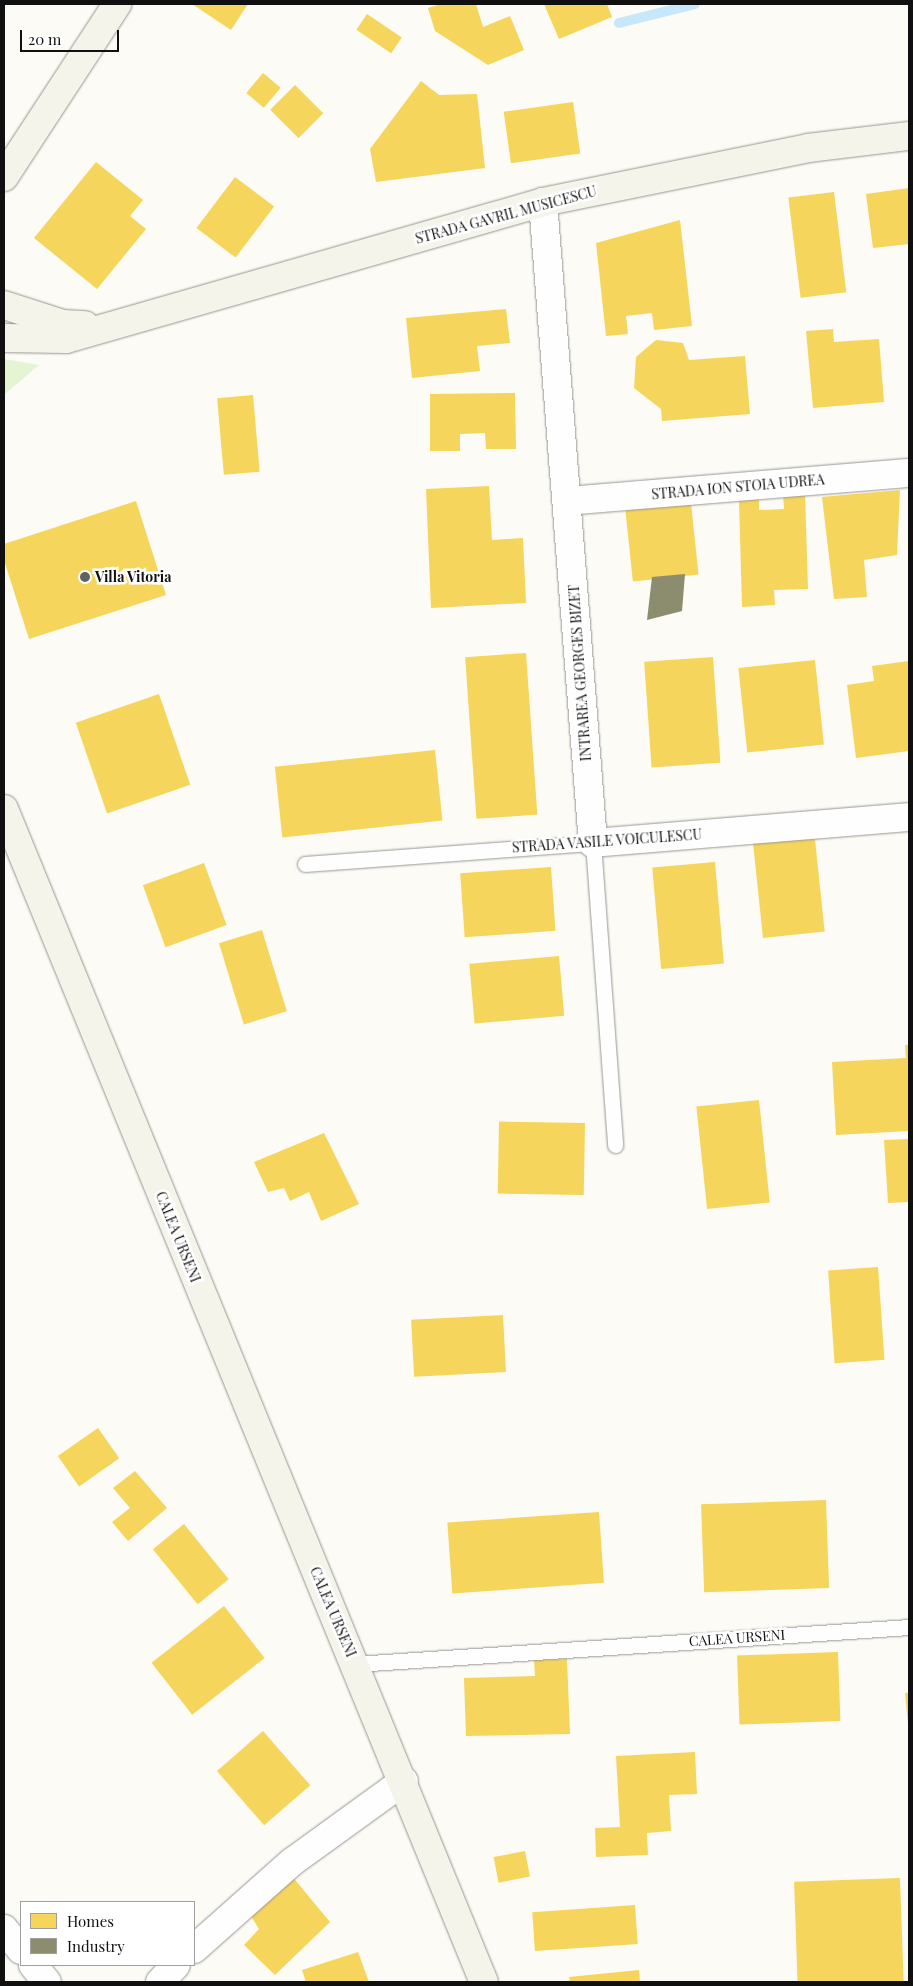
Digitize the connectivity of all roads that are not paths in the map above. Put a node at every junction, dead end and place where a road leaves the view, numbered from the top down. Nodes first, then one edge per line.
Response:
1 (117, 4) edge
2 (909, 136) edge
3 (4, 176) edge
4 (543, 202) junction
5 (4, 305) edge
6 (109, 327) junction
7 (4, 338) edge
8 (909, 473) edge
9 (566, 501) junction
10 (4, 809) edge
11 (909, 817) edge
12 (593, 843) junction
13 (305, 864) dead end
14 (616, 1145) dead end
15 (909, 1627) edge
16 (355, 1664) junction
17 (404, 1781) junction
18 (4, 1929) edge
19 (195, 1948) edge
20 (20, 1949) edge
21 (34, 1966) edge
22 (175, 1966) edge
23 (47, 1982) edge
24 (160, 1982) edge
25 (484, 1982) edge

1 - 3 street
2 - 4 street, STRADA GAVRIL MUSICESCU
4 - 6 street, STRADA GAVRIL MUSICESCU
4 - 9 street, INTRAREA GEORGES BIZET
5 - 6 street, STRADA GAVRIL MUSICESCU
6 - 7 street, STRADA GAVRIL MUSICESCU
8 - 9 street, STRADA ION STOIA UDREA
9 - 12 street, INTRAREA GEORGES BIZET
10 - 16 street, CALEA URSENI
11 - 12 street, STRADA VASILE VOICULESCU
12 - 13 lane, STRADA VASILE VOICULESCU
12 - 14 lane, INTRAREA GEORGES BIZET
15 - 16 lane, CALEA URSENI
16 - 17 street, CALEA URSENI
17 - 19 street
17 - 25 street, CALEA URSENI
18 - 20 street
21 - 23 street
22 - 24 street

